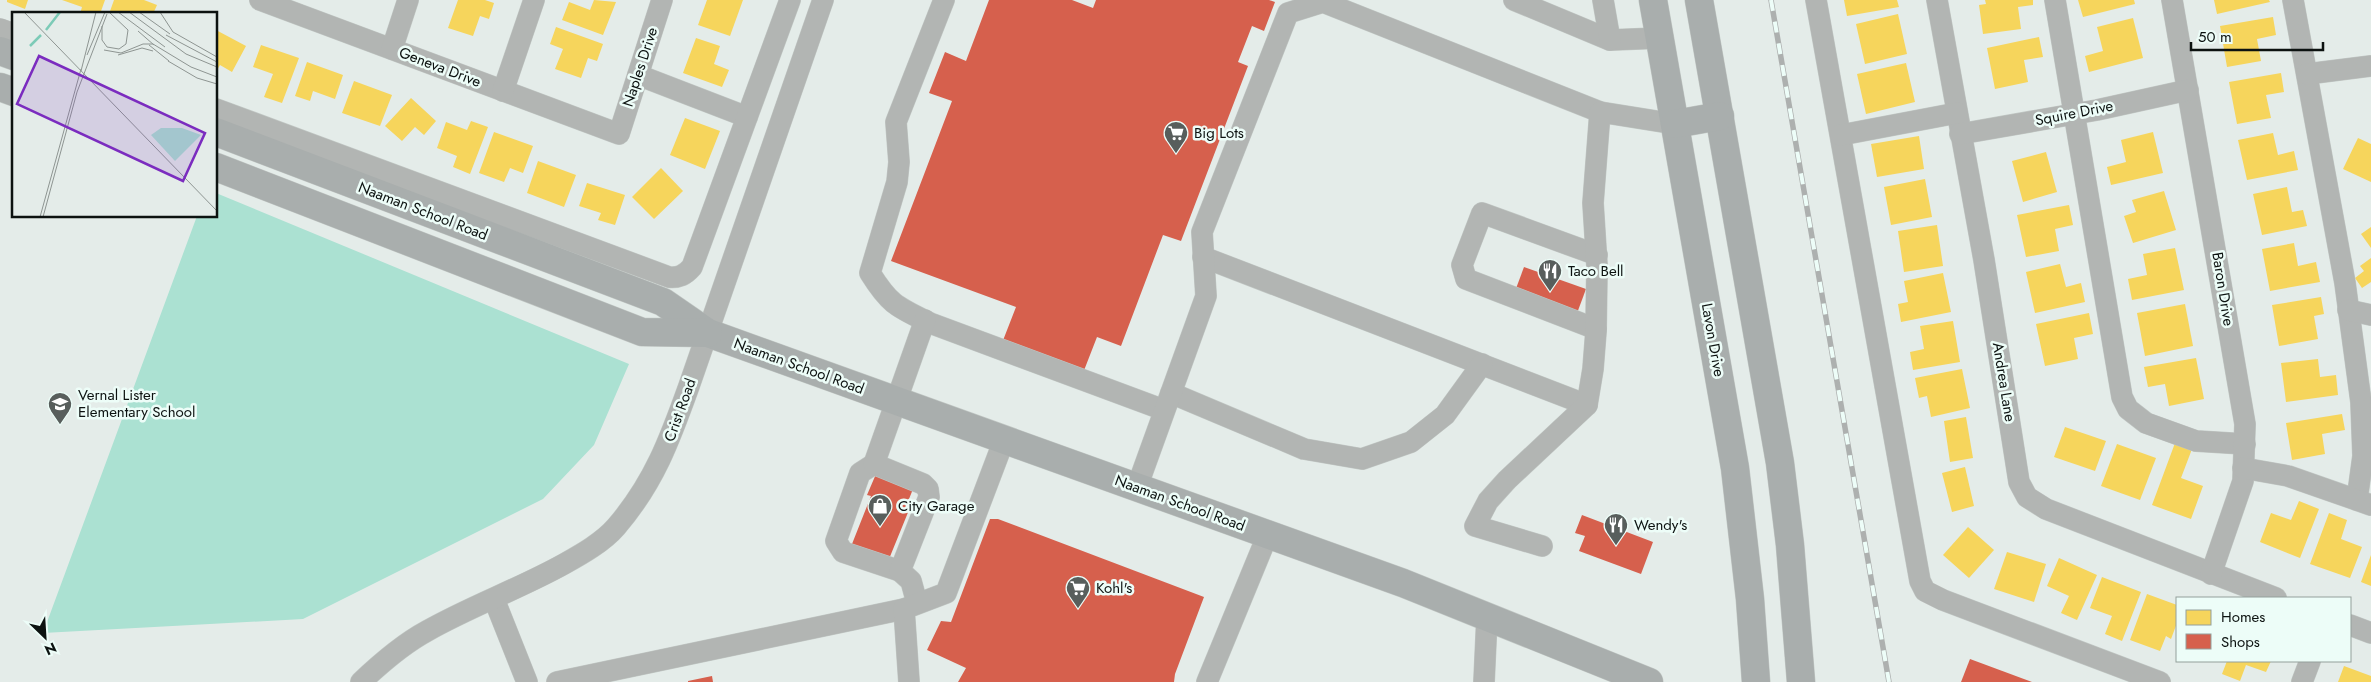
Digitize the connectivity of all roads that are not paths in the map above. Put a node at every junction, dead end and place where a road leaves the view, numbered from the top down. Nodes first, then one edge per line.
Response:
1 (260, 0) edge
2 (408, 0) edge
3 (534, 0) edge
4 (662, 0) edge
5 (790, 0) edge
6 (823, 0) edge
7 (944, 0) edge
8 (1514, 0) edge
9 (1603, 0) edge
10 (1653, 0) edge
11 (1699, 0) edge
12 (1816, 0) edge
13 (1937, 0) edge
14 (2055, 0) edge
15 (2172, 0) edge
16 (2293, 0) edge
17 (283, 4) edge
18 (0, 29) edge
19 (12, 33) edge
20 (1660, 38) junction
21 (1610, 40) junction
22 (392, 49) junction
23 (0, 51) edge
24 (12, 55) edge
25 (2371, 66) edge
26 (2307, 74) junction
27 (638, 75) junction
28 (0, 87) edge
29 (2188, 90) junction
30 (12, 91) edge
31 (503, 91) junction
32 (218, 111) edge
33 (1600, 112) junction
34 (1957, 113) junction
35 (2074, 114) junction
36 (1720, 116) junction
37 (747, 117) junction
38 (1675, 124) junction
39 (218, 133) edge
40 (619, 134) joint
41 (1960, 134) junction
42 (1841, 135) junction
43 (218, 168) edge
44 (1597, 255) junction
45 (1203, 257) junction
46 (2348, 310) junction
47 (2371, 315) edge
48 (925, 320) junction
49 (1596, 329) junction
50 (708, 333) junction
51 (1482, 364) junction
52 (896, 401) junction
53 (1167, 402) junction
54 (1587, 405) junction
55 (1004, 440) junction
56 (2244, 444) junction
57 (874, 464) junction
58 (2243, 468) junction
59 (1136, 487) junction
60 (2364, 503) edge
61 (1268, 534) junction
62 (1542, 546) dead end
63 (900, 571) junction
64 (2211, 574) junction
65 (2273, 597) edge
66 (494, 599) junction
67 (910, 606) junction
68 (1487, 617) junction
69 (2351, 625) edge
70 (2371, 633) edge
71 (2310, 662) edge
72 (361, 682) edge
73 (527, 682) edge
74 (557, 682) edge
75 (909, 682) edge
76 (1207, 682) edge
77 (1484, 682) edge
78 (1649, 682) edge
79 (1756, 682) edge
80 (1801, 682) edge
81 (2160, 682) edge
82 (2302, 682) edge

1 - 17 street, Geneva Drive
2 - 22 street
3 - 31 street
4 - 27 street, Naples Drive
5 - 37 street
6 - 50 street, Crist Road
7 - 48 street
8 - 21 street
9 - 21 street
10 - 20 main road, Lavon Drive
11 - 36 main road
12 - 42 street
13 - 34 street, Andrea Lane
14 - 35 street
15 - 29 street, Baron Drive
16 - 26 street
17 - 22 street, Geneva Drive
18 - 19 street
20 - 21 street
20 - 38 main road, Lavon Drive
22 - 31 street, Geneva Drive
23 - 24 main road
25 - 26 street
26 - 46 street
27 - 37 street
27 - 40 street, Naples Drive
28 - 30 main road
29 - 35 street, Squire Drive
29 - 56 street, Baron Drive
31 - 40 street, Geneva Drive
32 - 37 street
33 - 38 street
33 - 44 street
33 - 45 street
34 - 41 street, Andrea Lane
34 - 42 street
35 - 41 street, Squire Drive
35 - 56 street
36 - 38 main road
36 - 80 main road
38 - 79 main road, Lavon Drive
39 - 50 main road, Naaman School Road
41 - 64 street, Andrea Lane
42 - 81 street
43 - 50 main road, Naaman School Road
44 - 49 street
44 - 49 street
45 - 51 street
45 - 53 street
46 - 47 street
46 - 60 street
48 - 52 street
48 - 53 street
49 - 54 street
50 - 52 main road, Naaman School Road
50 - 66 street, Crist Road
51 - 53 street
51 - 54 street
52 - 55 main road, Naaman School Road
52 - 57 street
53 - 59 street
54 - 62 street
55 - 59 main road, Naaman School Road
55 - 67 street
56 - 58 street, Baron Drive
57 - 63 street
57 - 63 street
58 - 60 street
58 - 64 street, Baron Drive
59 - 61 main road, Naaman School Road
61 - 68 main road, Naaman School Road
61 - 76 street
63 - 67 street
64 - 65 street, Andrea Lane
66 - 72 street, Crist Road
66 - 73 street
67 - 74 street
67 - 75 street
68 - 77 street
68 - 78 main road, Naaman School Road
69 - 70 street
71 - 82 street

